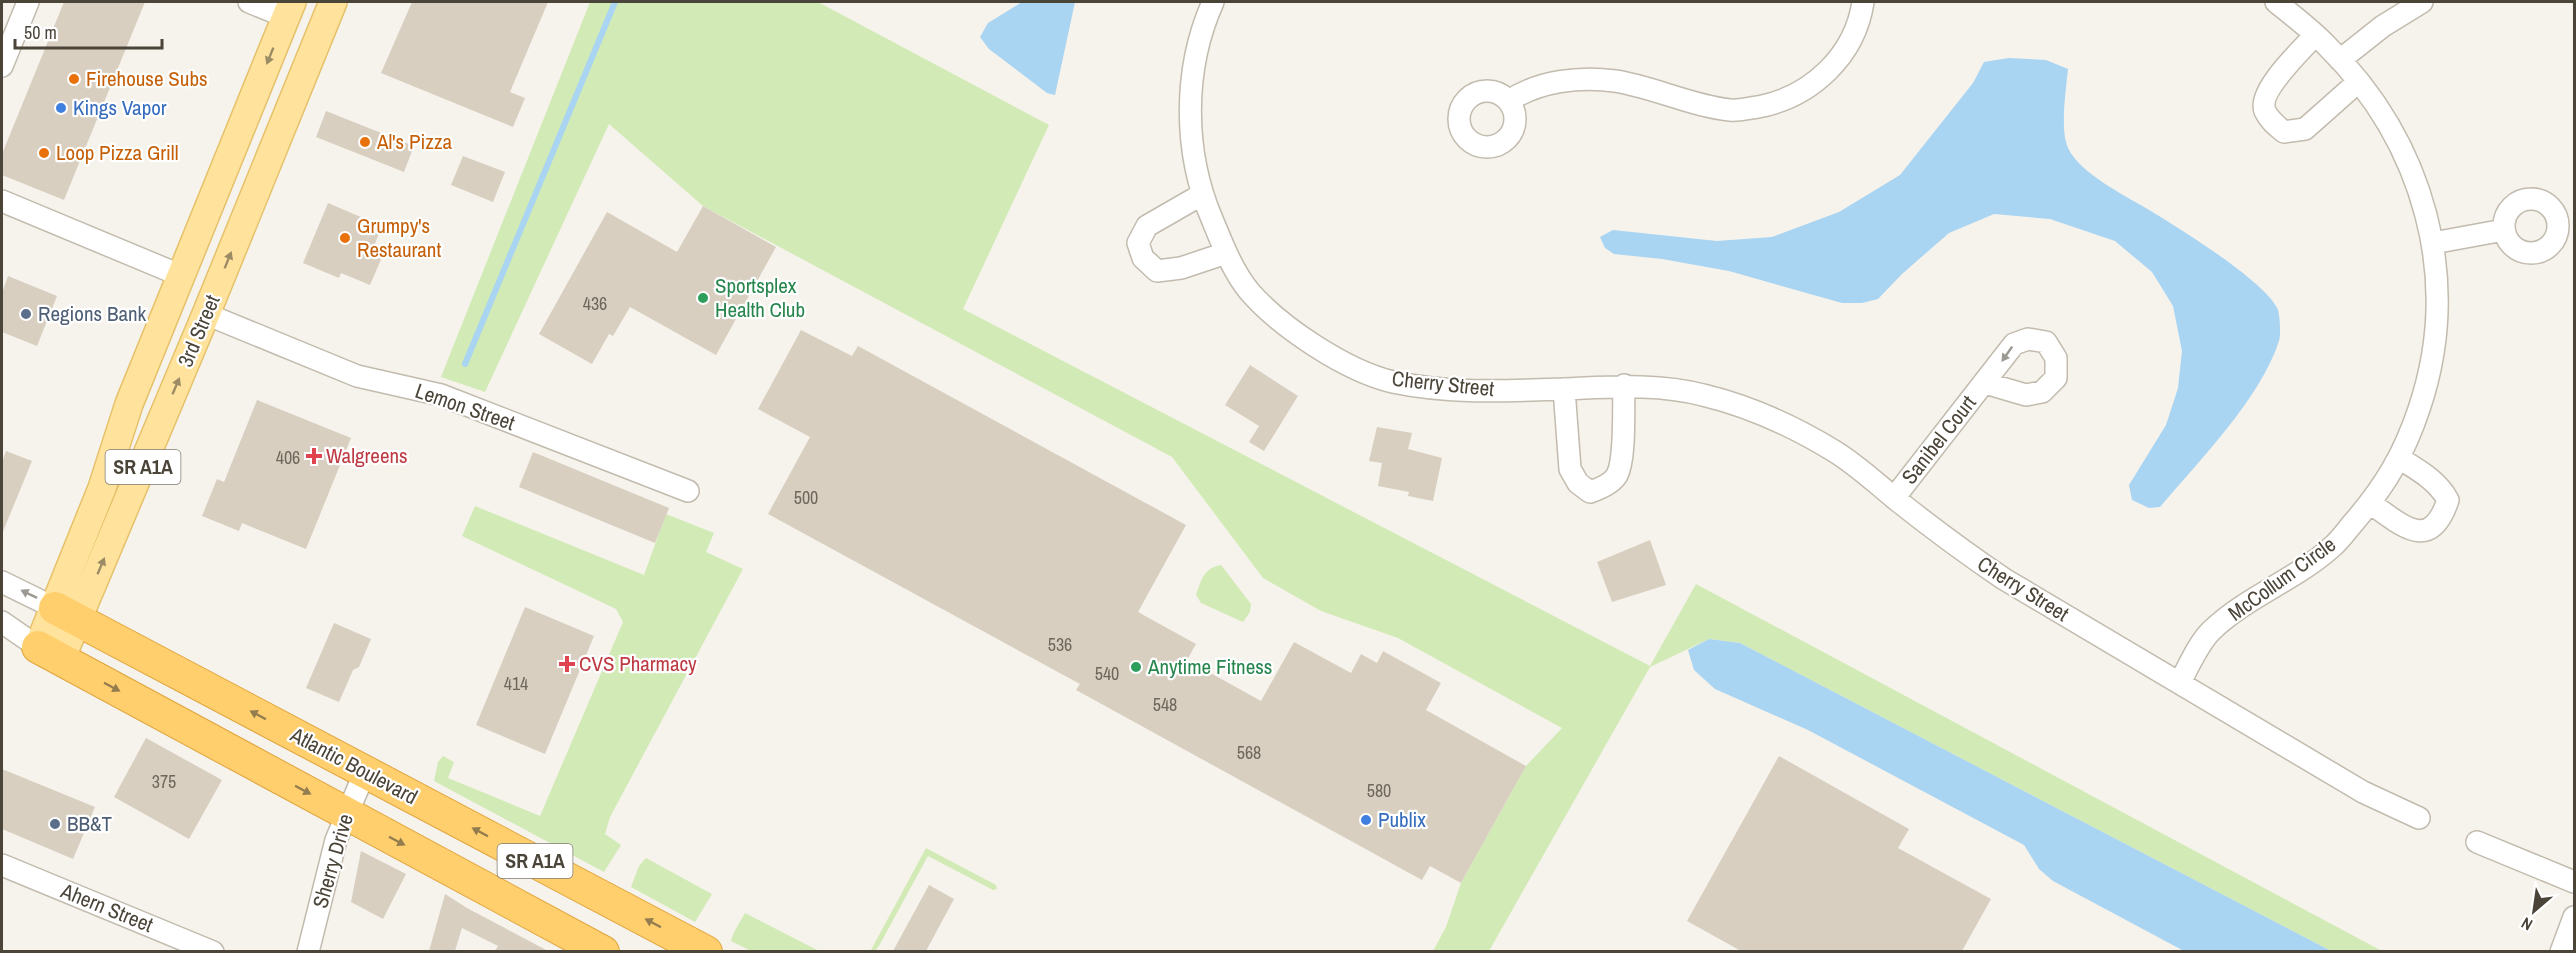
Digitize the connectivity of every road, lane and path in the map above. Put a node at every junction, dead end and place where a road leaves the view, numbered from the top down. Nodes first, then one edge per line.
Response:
1 (28, 2) edge
2 (249, 2) edge
3 (333, 2) edge
4 (1213, 2) edge
5 (1863, 2) edge
6 (2276, 2) edge
7 (2422, 2) edge
8 (289, 9) edge
9 (321, 31) junction
10 (2315, 35) junction
11 (2340, 60) junction
12 (2, 66) edge
13 (2358, 82) junction
14 (1509, 101) dead end
15 (223, 174) junction
16 (1201, 195) junction
17 (2, 201) edge
18 (2504, 230) dead end
19 (2433, 243) junction
20 (1226, 253) junction
21 (182, 276) junction
22 (206, 314) junction
23 (1985, 383) dead end
24 (1624, 385) junction
25 (1564, 389) junction
26 (2399, 458) junction
27 (688, 491) dead end
28 (1894, 498) junction
29 (2370, 503) junction
30 (2, 582) edge
31 (67, 614) junction
32 (2, 622) edge
33 (49, 653) junction
34 (2180, 682) junction
35 (365, 772) junction
36 (346, 813) junction
37 (2419, 818) dead end
38 (2477, 842) dead end
39 (2, 865) edge
40 (2574, 882) edge
41 (2574, 916) edge
42 (213, 951) edge
43 (308, 951) edge
44 (603, 951) edge
45 (705, 951) edge
46 (2561, 951) edge

1 - 12 street
2 - 8 street
3 - 9 main road, 3rd Street / SR A1A
4 - 16 street, Cherry Street
5 - 14 street
6 - 10 street, McCollum Circle
7 - 11 street
8 - 9 main road
8 -> 15 main road, 3rd Street / SR A1A
22 -> 9 main road, 3rd Street / SR A1A
10 - 11 street, McCollum Circle
10 - 13 street
11 - 13 street, McCollum Circle
13 - 19 street, McCollum Circle
15 - 21 main road, 3rd Street / SR A1A
15 - 22 main road
16 - 20 street, Cherry Street
16 - 20 street
17 - 21 street
18 - 19 street
19 - 26 street, McCollum Circle
20 - 25 street, Cherry Street
21 - 31 main road, 3rd Street / SR A1A
22 - 27 street, Lemon Street
31 -> 22 main road, 3rd Street / SR A1A
23 - 28 street, Sanibel Court
24 - 25 street, Cherry Street
24 - 25 street
24 - 28 street, Cherry Street
26 - 29 street, McCollum Circle
26 - 29 street
28 - 34 street, Cherry Street
29 - 34 street, McCollum Circle
31 -> 30 street, Atlantic Boulevard
31 - 33 main road, 3rd Street
35 -> 31 highway, Atlantic Boulevard / SR A1A
32 - 33 street
33 -> 36 highway, SR A1A
34 - 37 street, Cherry Street
35 - 36 street, Sherry Drive
45 -> 35 highway, Atlantic Boulevard / SR A1A
36 - 43 street, Sherry Drive
36 -> 44 highway, SR A1A
38 - 40 street
39 - 42 street, Ahern Street
41 - 46 street

